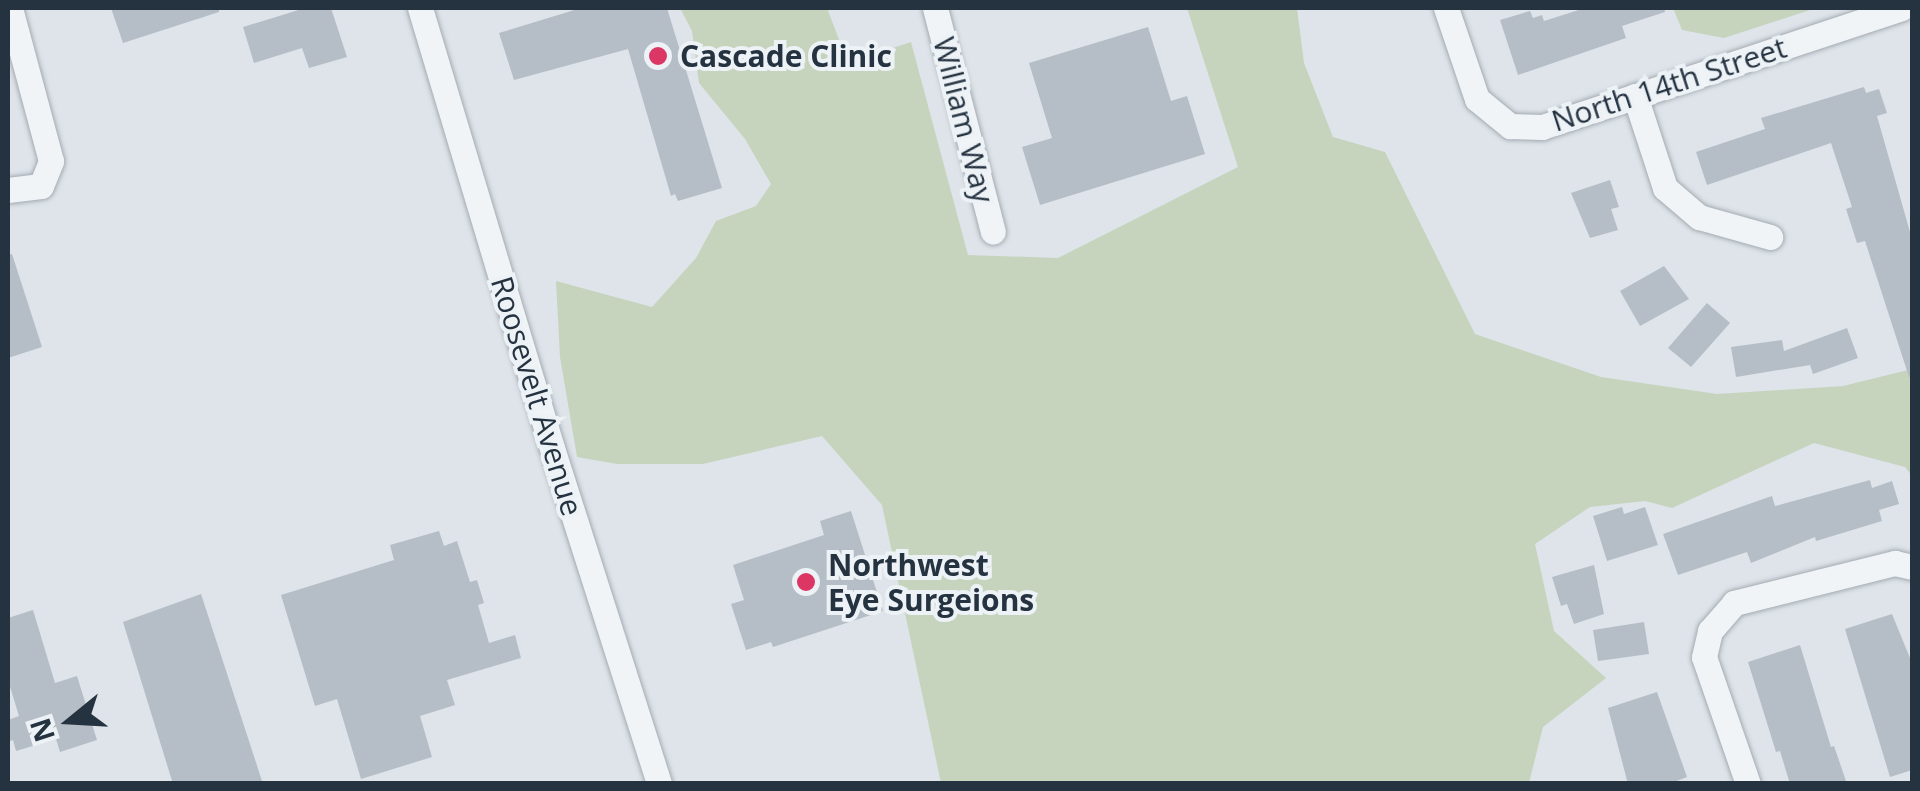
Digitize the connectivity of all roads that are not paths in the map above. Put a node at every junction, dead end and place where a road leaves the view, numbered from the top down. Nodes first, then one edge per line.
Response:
1 (10, 8) edge
2 (420, 8) edge
3 (935, 8) edge
4 (1446, 8) edge
5 (1901, 8) edge
6 (1635, 96) junction
7 (8, 190) edge
8 (992, 232) dead end
9 (1770, 237) dead end
10 (1912, 567) edge
11 (659, 784) edge
12 (1748, 784) edge

1 - 7 street
2 - 11 street, Roosevelt Avenue
3 - 8 street, William Way
4 - 6 street, North 14th Street
5 - 6 street, North 14th Street
6 - 9 street
10 - 12 street

